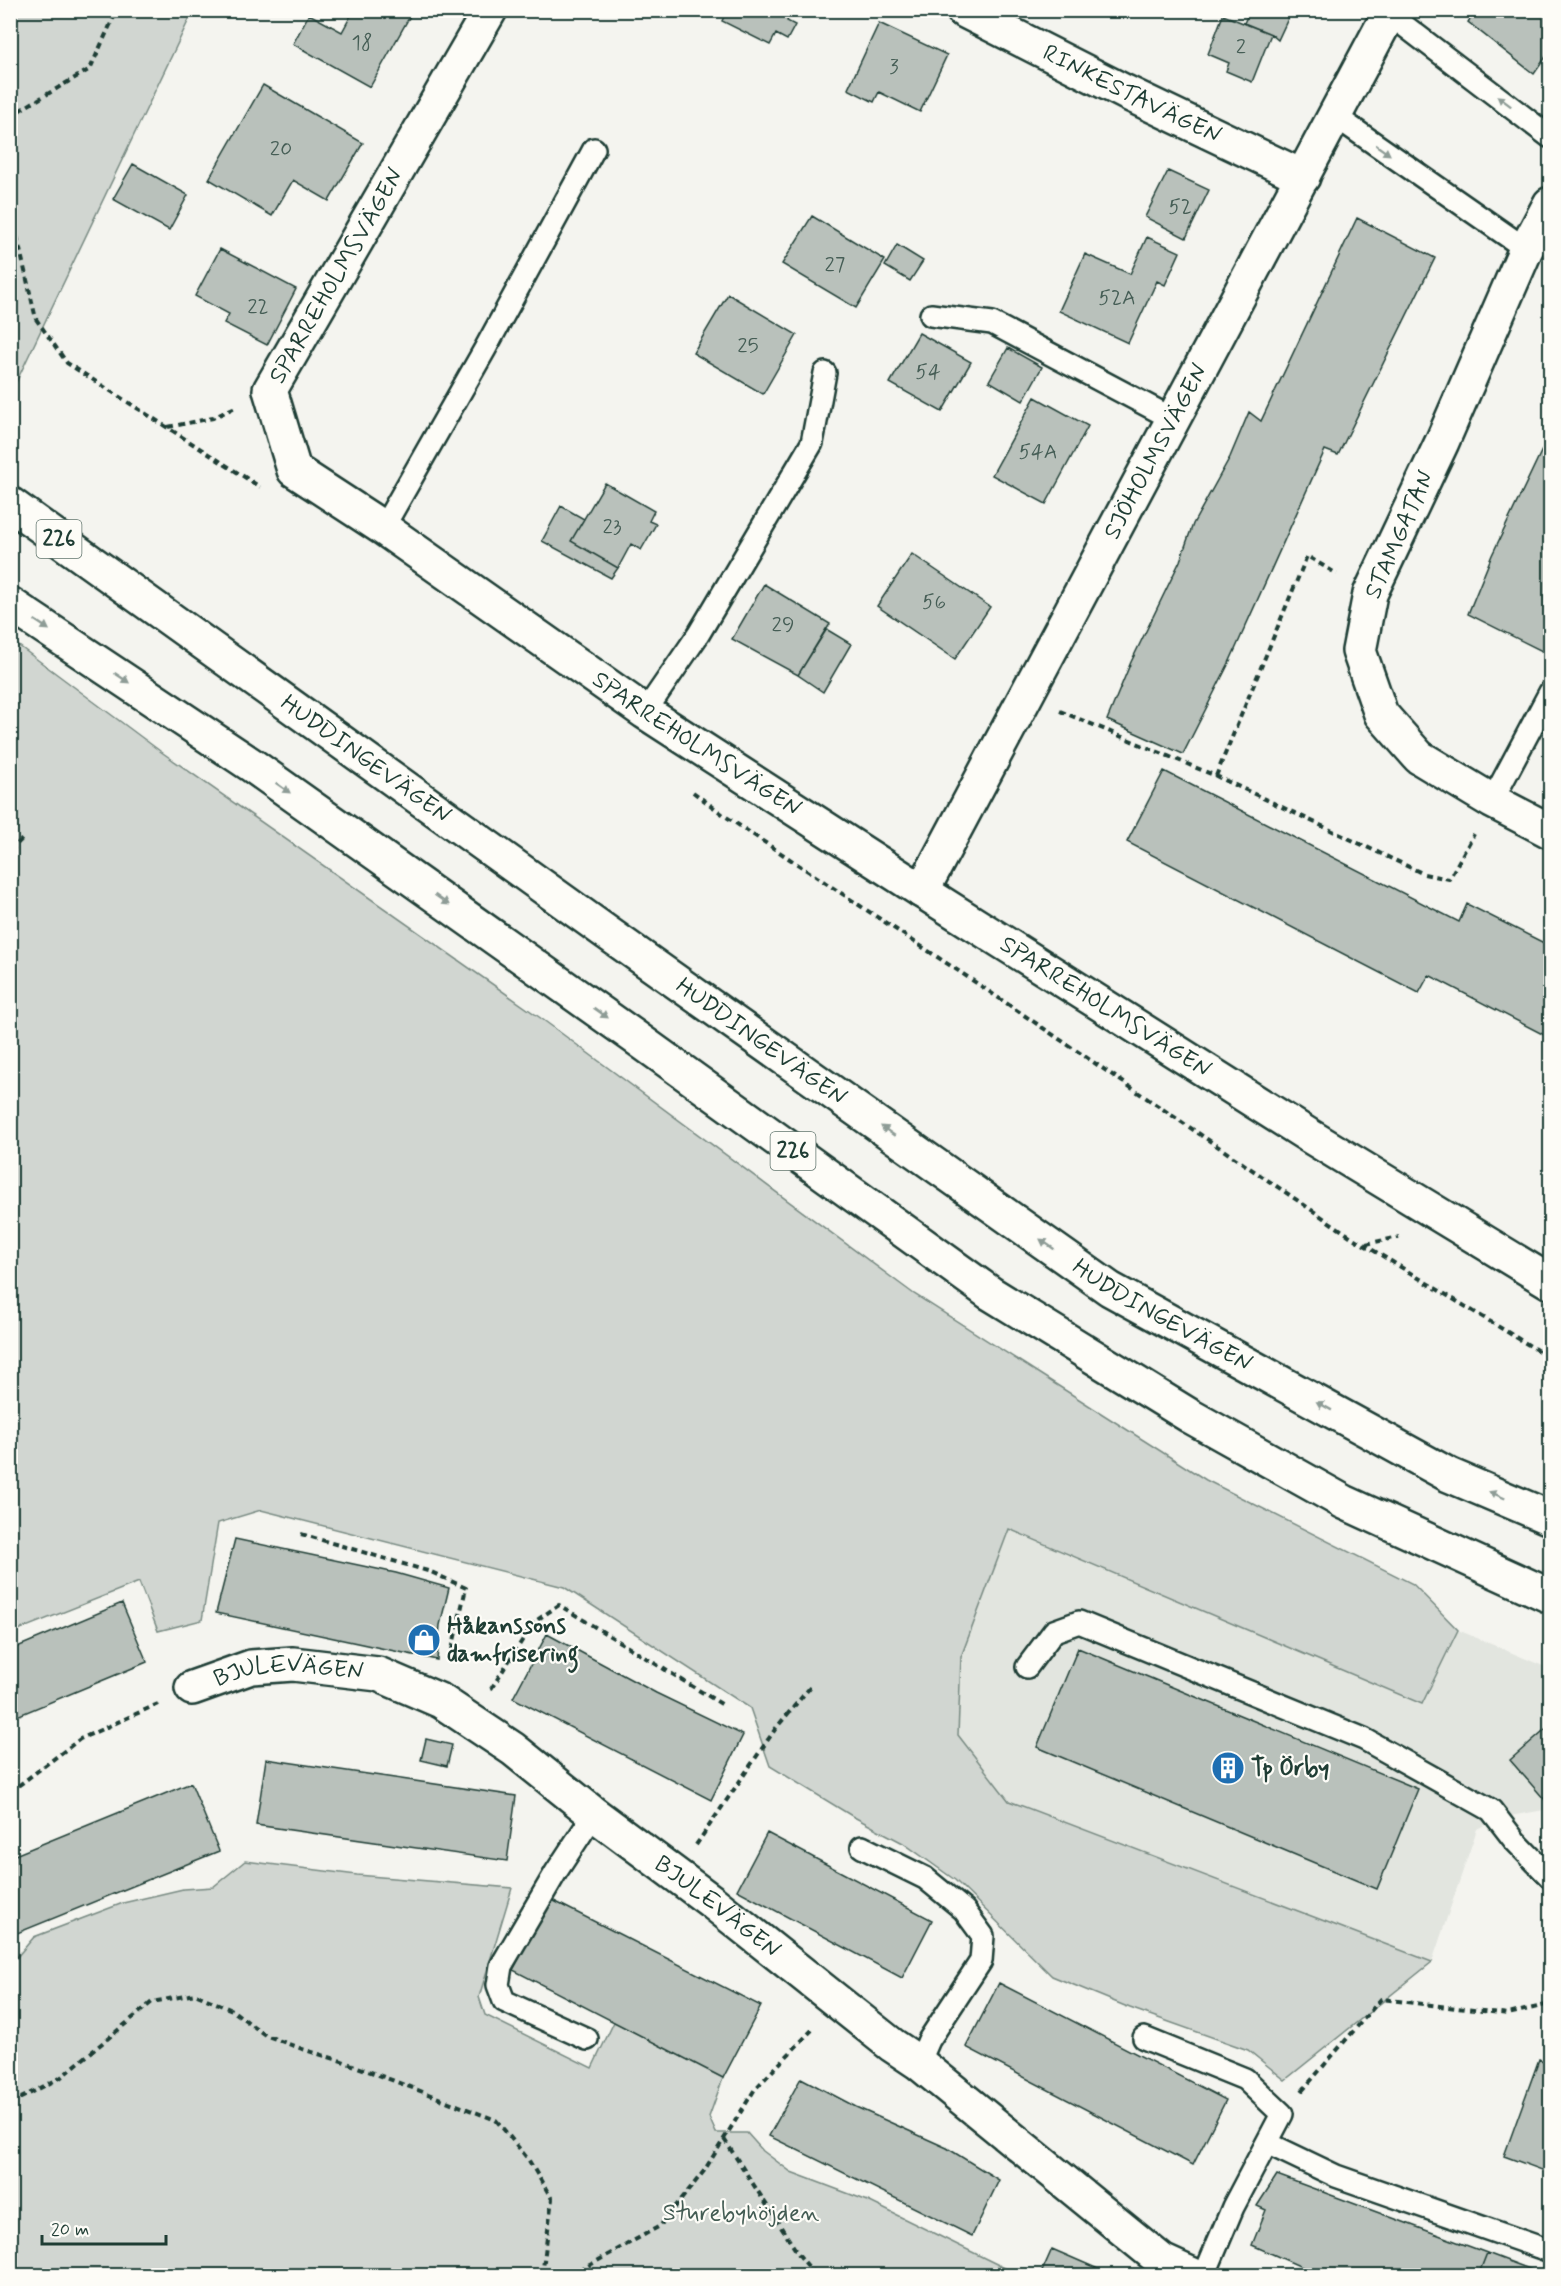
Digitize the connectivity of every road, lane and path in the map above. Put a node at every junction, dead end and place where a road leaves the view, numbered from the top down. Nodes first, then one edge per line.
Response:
1 (117, 10) edge
2 (490, 10) edge
3 (963, 10) edge
4 (1390, 12) edge
5 (10, 116) edge
6 (1335, 116) junction
7 (1551, 137) edge
8 (594, 149) dead end
9 (1303, 177) junction
10 (1551, 204) edge
11 (10, 206) edge
12 (1526, 249) junction
13 (931, 315) dead end
14 (825, 374) dead end
15 (270, 390) junction
16 (139, 409) dead end
17 (1173, 419) junction
18 (168, 428) dead end
19 (10, 504) edge
20 (383, 528) junction
21 (1370, 594) junction
22 (10, 604) edge
23 (1551, 692) edge
24 (1026, 696) junction
25 (645, 712) junction
26 (1216, 776) junction
27 (1492, 801) junction
28 (1551, 831) edge
29 (23, 838) dead end
30 (10, 851) edge
31 (922, 891) junction
32 (1551, 1282) edge
33 (1551, 1518) edge
34 (301, 1534) dead end
35 (1551, 1596) edge
36 (1027, 1667) dead end
37 (812, 1685) dead end
38 (192, 1688) joint
39 (441, 1701) junction
40 (723, 1705) dead end
41 (471, 1720) junction
42 (10, 1792) edge
43 (594, 1814) junction
44 (862, 1847) dead end
45 (676, 1874) junction
46 (1551, 1877) edge
47 (840, 2002) junction
48 (1550, 2004) edge
49 (1144, 2038) dead end
50 (587, 2039) dead end
51 (919, 2063) junction
52 (10, 2095) edge
53 (1282, 2114) junction
54 (724, 2139) junction
55 (1267, 2143) junction
56 (1551, 2251) edge
57 (1158, 2268) edge
58 (542, 2276) edge
59 (570, 2276) edge
60 (816, 2276) edge
61 (1195, 2276) edge
62 (1204, 2276) edge

1 - 5 path
2 - 15 street, SPARREHOLMSVÄGEN
3 - 9 street, RINKESTAVÄGEN
4 - 6 street, SJÖHOLMSVÄGEN
7 -> 4 lane
6 - 9 street, SJÖHOLMSVÄGEN
6 -> 12 lane
8 - 20 lane
9 - 17 street, SJÖHOLMSVÄGEN
10 - 12 street, STAMGATAN
11 - 16 path
12 - 21 street, STAMGATAN
13 - 17 lane
14 - 25 lane
15 - 18 path
15 - 20 street, SPARREHOLMSVÄGEN
17 - 24 street, SJÖHOLMSVÄGEN
33 -> 19 street, HUDDINGEVÄGEN / 226
20 - 25 street, SPARREHOLMSVÄGEN
21 - 26 path
21 - 27 street, STAMGATAN
22 -> 35 street, 226
23 - 27 lane
24 - 26 path
24 - 31 street, SJÖHOLMSVÄGEN
25 - 31 street, SPARREHOLMSVÄGEN
26 - 27 path
27 - 28 street, STAMGATAN
29 - 30 path
31 - 32 street, SPARREHOLMSVÄGEN
34 - 39 path
36 - 46 lane
37 - 45 path
38 - 39 street, BJULEVÄGEN
38 - 42 path
39 - 41 street, BJULEVÄGEN
40 - 41 path
41 - 43 street, BJULEVÄGEN
43 - 45 street, BJULEVÄGEN
43 - 50 lane
44 - 51 lane
45 - 47 street, BJULEVÄGEN
47 - 51 street, BJULEVÄGEN
47 - 54 path
48 - 53 path
49 - 53 lane
51 - 57 street, BJULEVÄGEN
52 - 58 path
53 - 55 lane
54 - 59 path
54 - 60 path
55 - 56 lane
55 - 62 lane
57 - 61 street, BJULEVÄGEN

